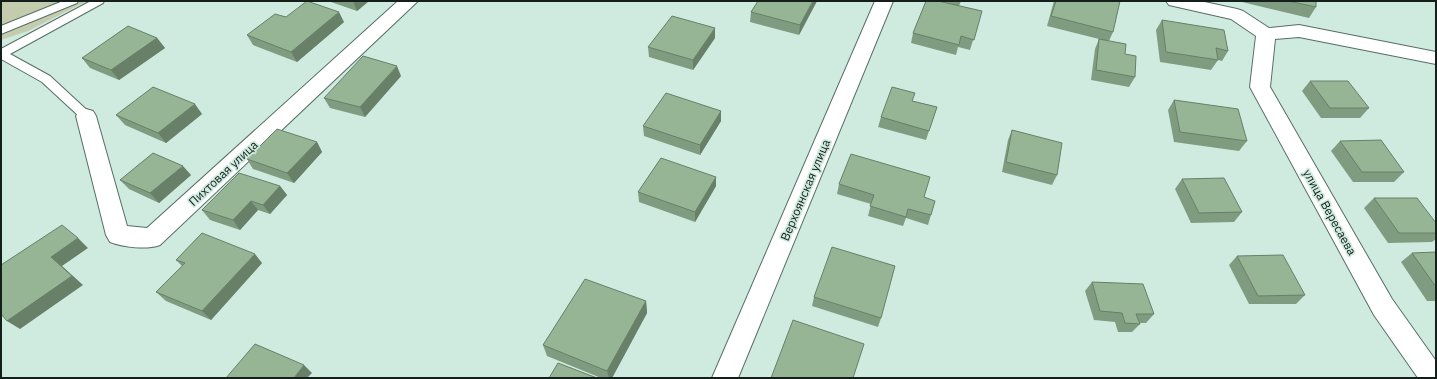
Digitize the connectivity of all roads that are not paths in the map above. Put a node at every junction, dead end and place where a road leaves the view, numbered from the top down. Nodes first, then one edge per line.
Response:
1 (50, 1) edge
2 (99, 1) edge
3 (409, 1) edge
4 (884, 1) edge
5 (1176, 1) edge
6 (70, 3) edge
7 (1, 30) edge
8 (1266, 34) junction
9 (1, 54) edge
10 (1436, 58) edge
11 (86, 116) joint
12 (725, 378) edge
13 (1433, 378) edge

1 - 6 lane
2 - 9 lane
3 - 11 street, Пихтовая улица
4 - 12 street, Верхоянская улица
5 - 8 street
6 - 7 lane
8 - 10 street
8 - 13 street, улица Вересаева
9 - 11 lane

